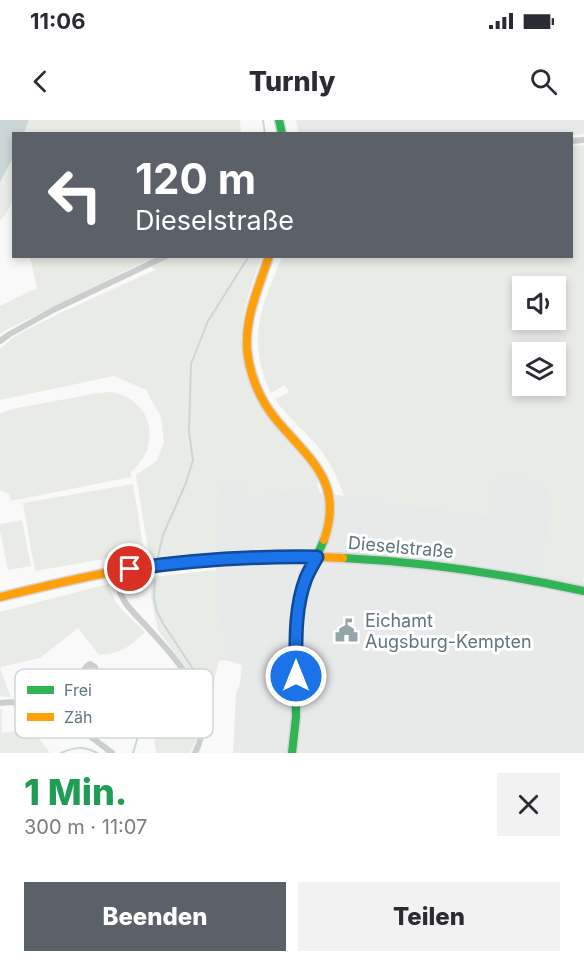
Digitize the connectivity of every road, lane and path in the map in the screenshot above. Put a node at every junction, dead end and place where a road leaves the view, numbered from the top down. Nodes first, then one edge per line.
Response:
1 (162, 258) edge
2 (268, 258) edge
3 (0, 341) edge
4 (317, 557) junction
5 (114, 572) junction
6 (584, 591) edge
7 (0, 597) edge
8 (182, 669) edge
9 (15, 702) edge
10 (0, 703) edge
11 (93, 738) edge
12 (201, 738) edge
13 (112, 753) edge
14 (195, 753) edge
15 (292, 753) edge

1 - 3 street
2 - 4 street
4 - 5 street, Dieselstraße
4 - 6 street, Dieselstraße
4 - 15 street
5 - 7 street, Dieselstraße
5 - 8 street
9 - 10 street
11 - 13 street
12 - 14 street

